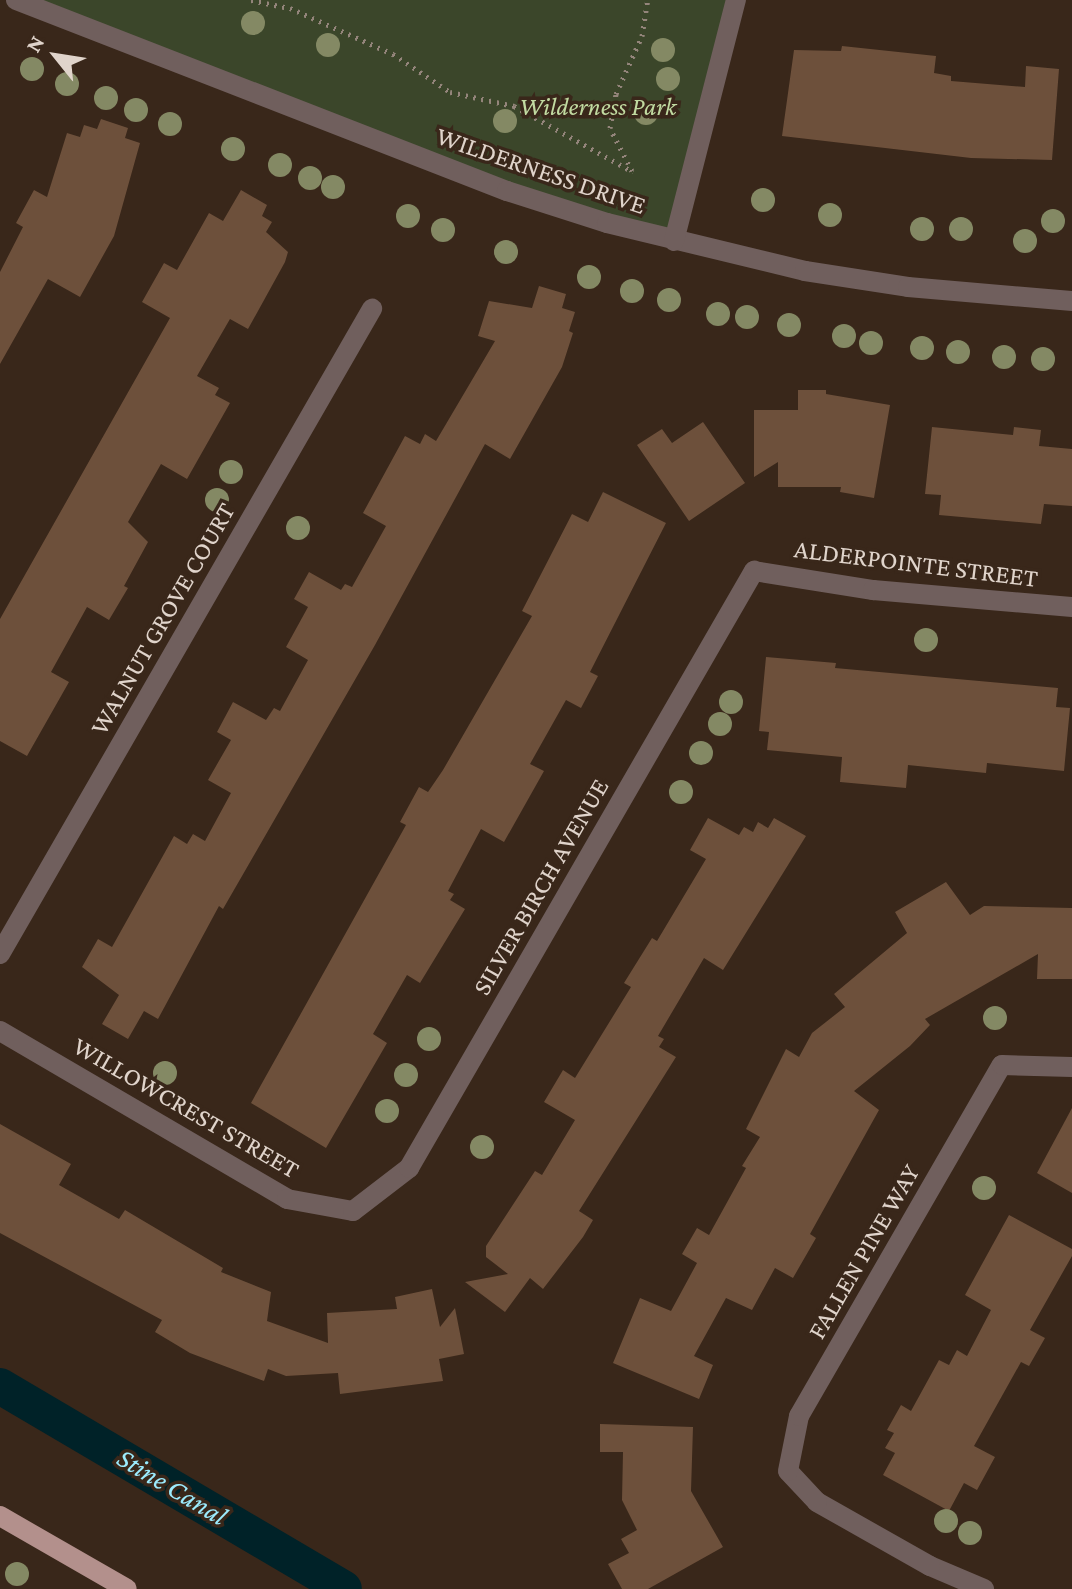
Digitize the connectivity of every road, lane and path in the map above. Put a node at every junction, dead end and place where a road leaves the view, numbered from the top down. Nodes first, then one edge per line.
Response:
1 (16, 0) edge
2 (251, 0) edge
3 (648, 0) edge
4 (736, 0) edge
5 (674, 241) junction
6 (1072, 301) edge
7 (372, 309) dead end
8 (754, 571) joint
9 (1072, 607) edge
10 (0, 954) edge
11 (0, 1031) edge
12 (1072, 1067) edge
13 (353, 1211) joint
14 (0, 1516) edge
15 (127, 1589) edge
16 (984, 1589) edge

1 - 5 street, WILDERNESS DRIVE
2 - 3 path
4 - 5 street
5 - 6 street, WILDERNESS DRIVE
7 - 10 street, WALNUT GROVE COURT
8 - 9 street, ALDERPOINTE STREET
8 - 13 street, SILVER BIRCH AVENUE
11 - 13 street, WILLOWCREST STREET
12 - 16 street, FALLEN PINE WAY
14 - 15 main road

